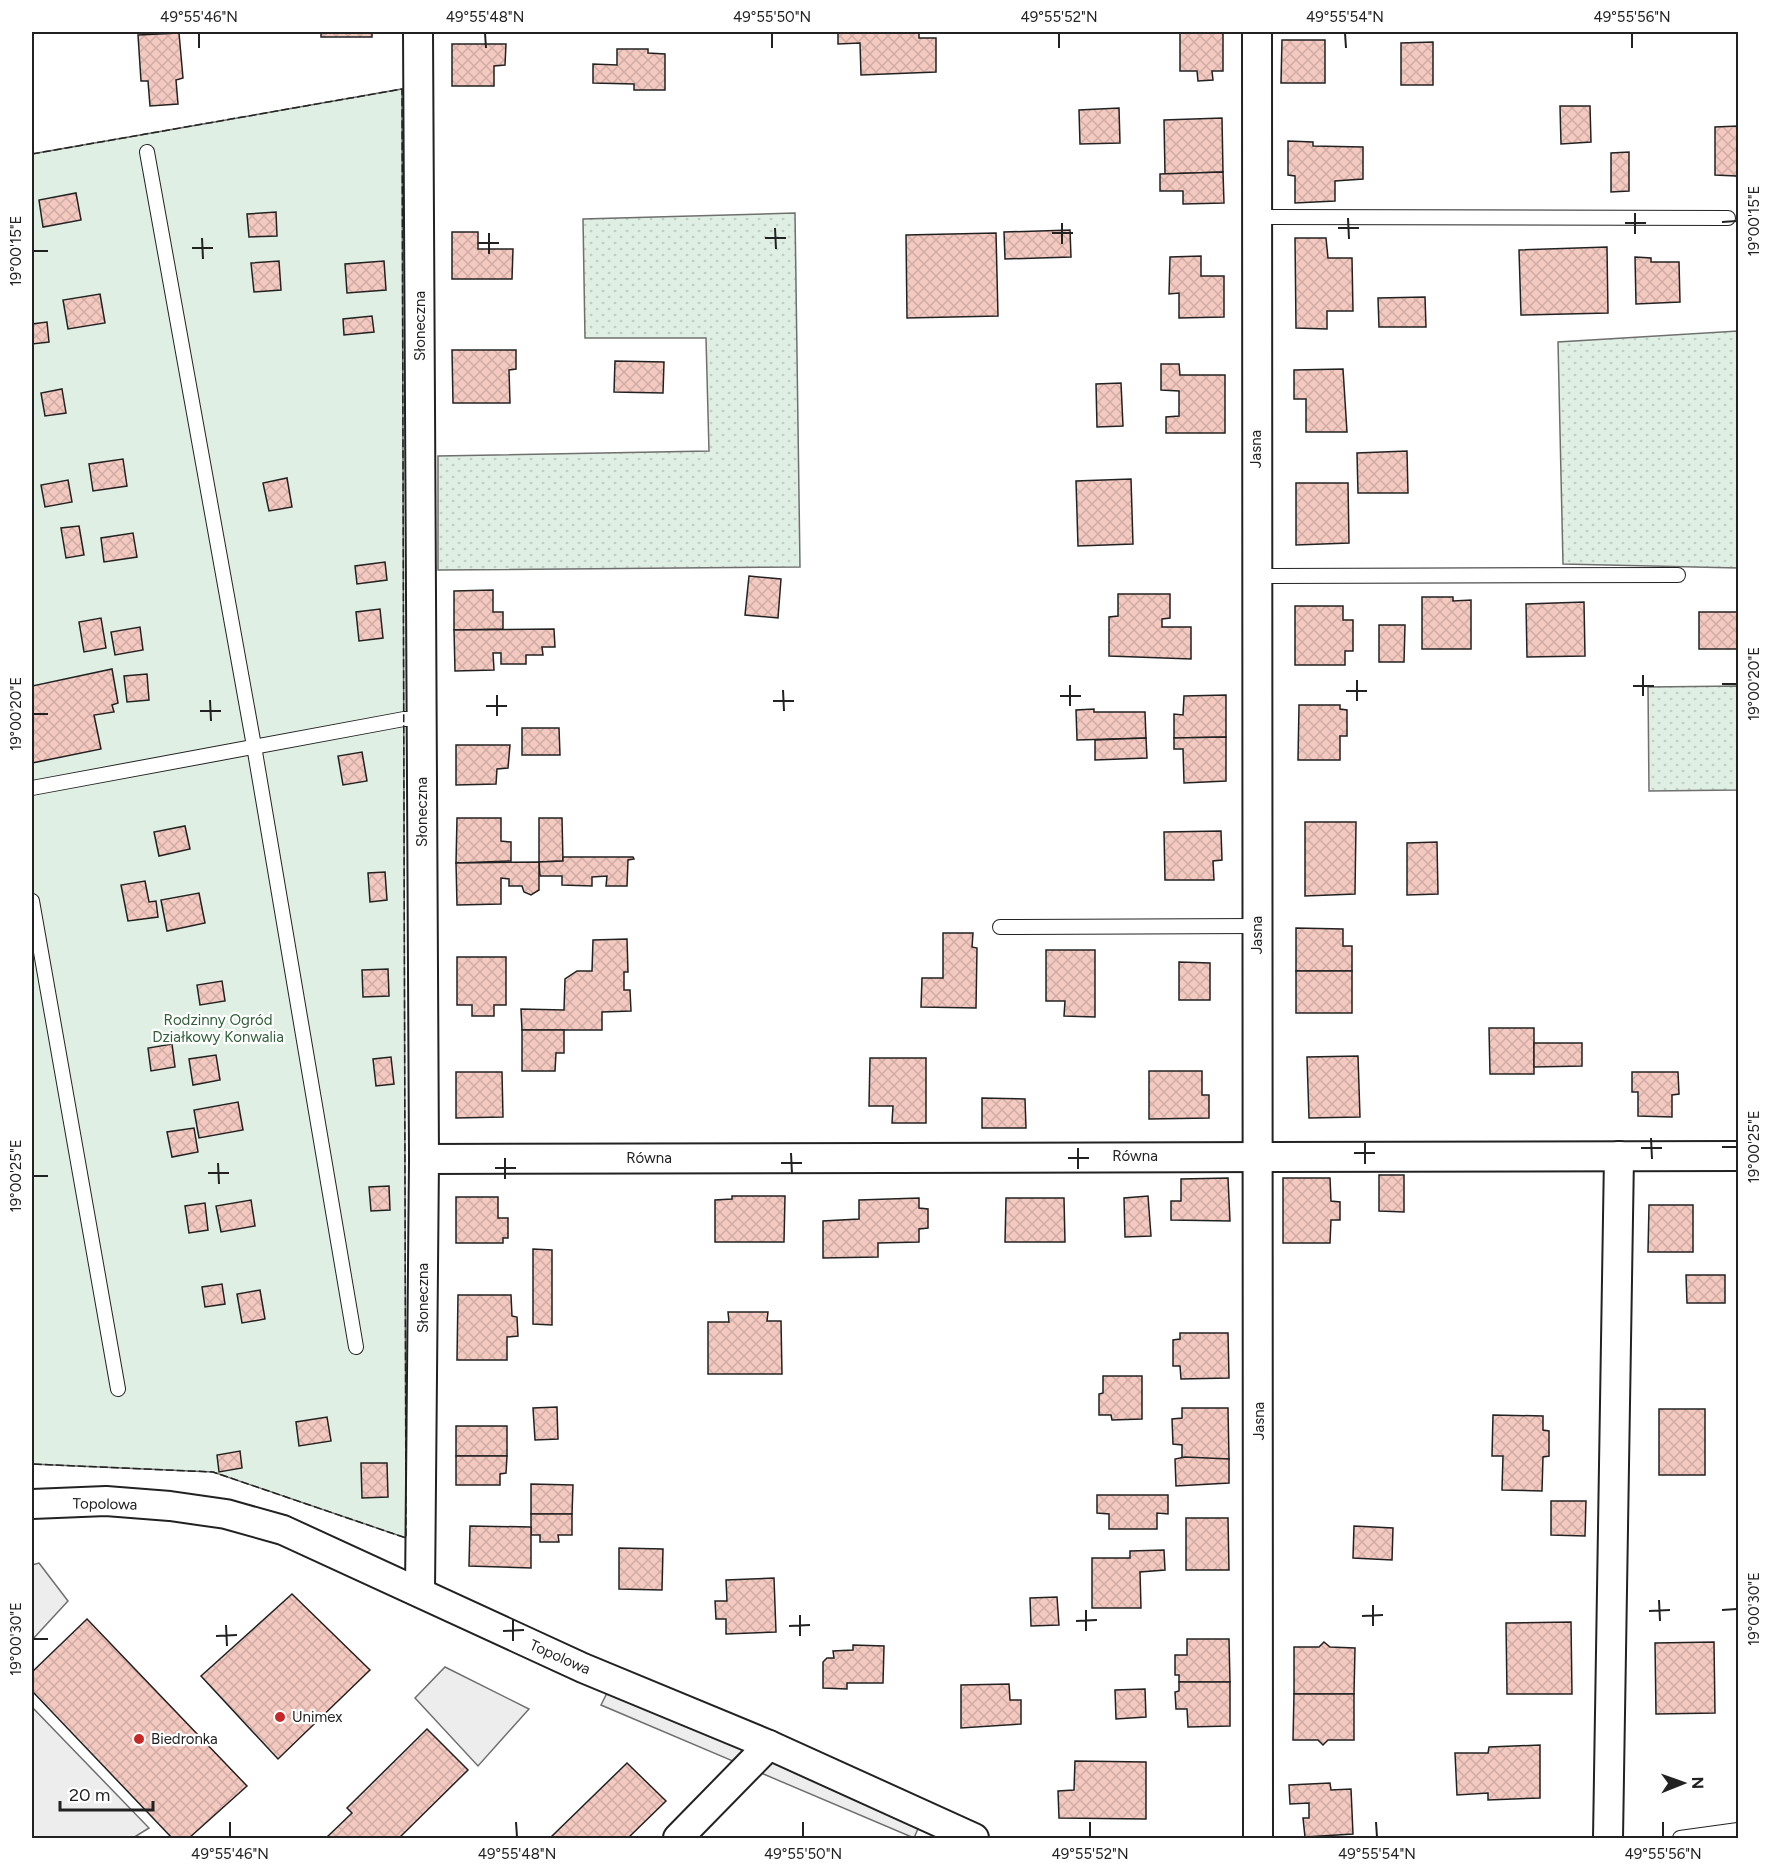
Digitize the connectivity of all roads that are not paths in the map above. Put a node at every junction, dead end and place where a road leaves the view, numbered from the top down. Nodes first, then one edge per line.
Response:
1 (417, 32) edge
2 (1257, 32) edge
3 (147, 152) dead end
4 (1257, 217) junction
5 (1728, 218) dead end
6 (1678, 575) dead end
7 (1256, 576) junction
8 (422, 720) junction
9 (254, 746) junction
10 (32, 788) edge
11 (32, 901) edge
12 (1257, 926) junction
13 (1000, 927) dead end
14 (1257, 1156) junction
15 (1619, 1156) junction
16 (1738, 1156) edge
17 (424, 1159) junction
18 (356, 1347) dead end
19 (118, 1389) dead end
20 (32, 1504) edge
21 (420, 1592) junction
22 (769, 1745) junction
23 (1738, 1830) edge
24 (678, 1839) edge
25 (974, 1839) edge
26 (1258, 1839) edge
27 (1608, 1839) edge
28 (1680, 1839) edge

1 - 8 street, Słoneczna
2 - 4 street, Jasna
3 - 9 lane
4 - 5 lane
4 - 7 street, Jasna
6 - 7 lane
7 - 12 street, Jasna
8 - 9 lane
8 - 17 street, Słoneczna
9 - 10 lane
9 - 18 lane
11 - 19 lane
12 - 13 lane
12 - 14 street, Jasna
14 - 15 street, Równa
14 - 17 street, Równa
14 - 26 street, Jasna
15 - 16 street, Równa
15 - 27 street
17 - 21 street, Słoneczna
20 - 21 street, Topolowa
21 - 22 street, Topolowa
22 - 24 street
22 - 25 street, Topolowa
23 - 28 lane

